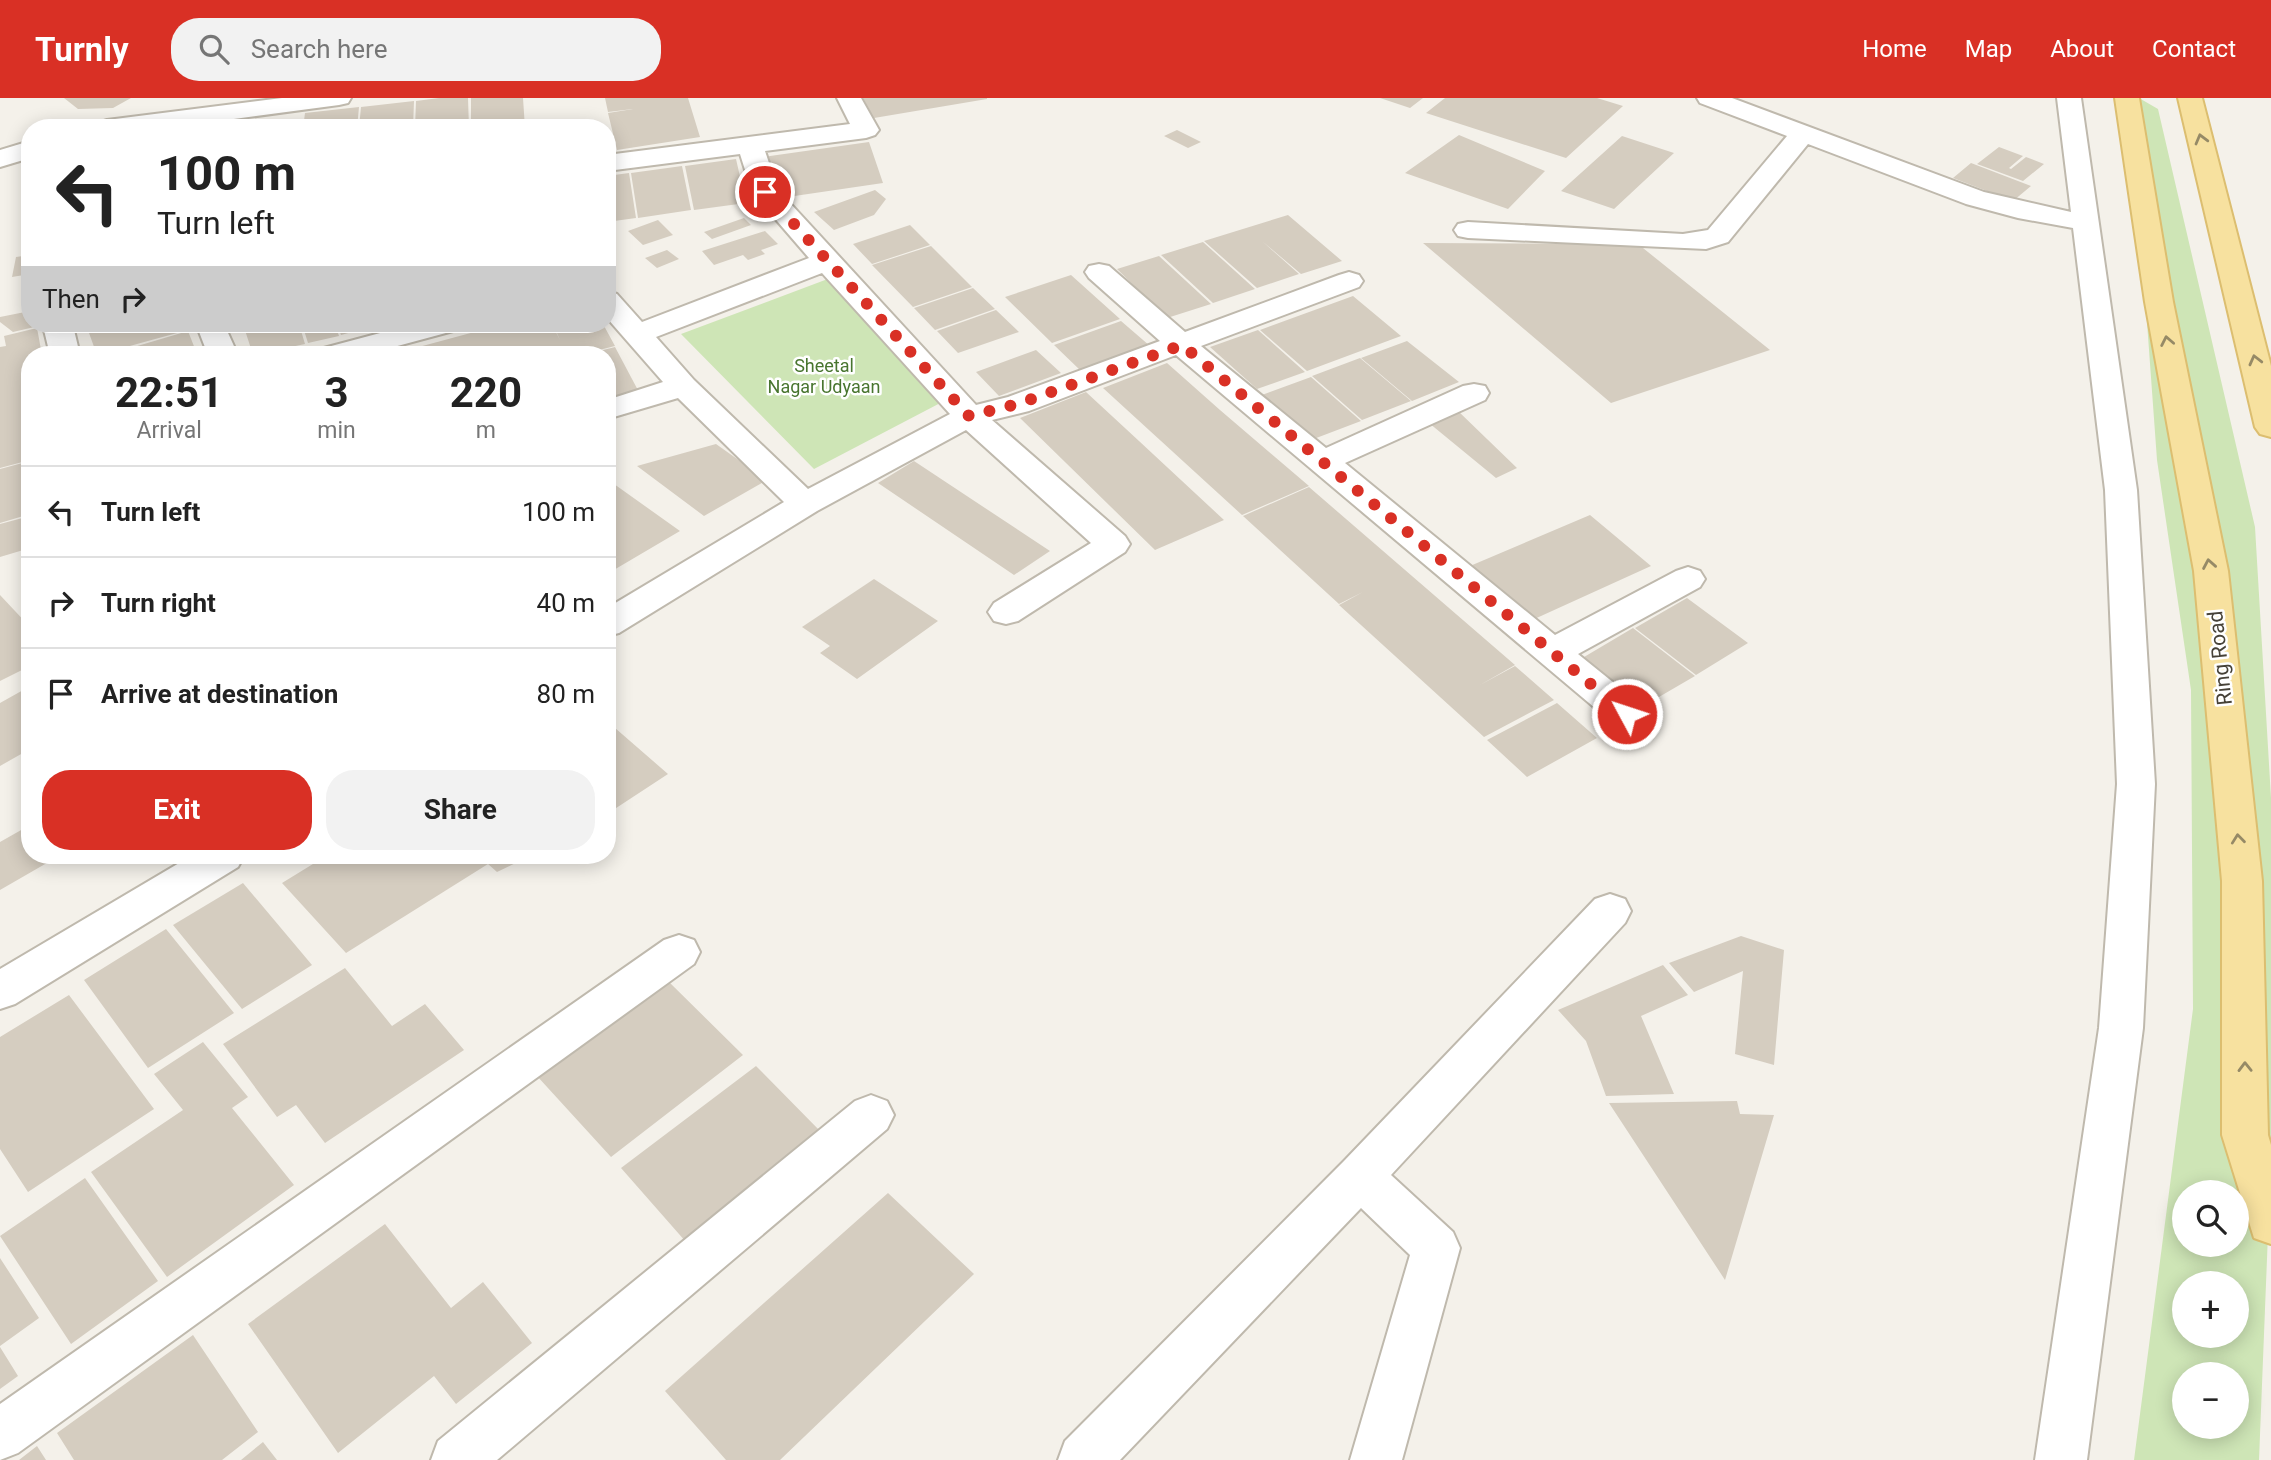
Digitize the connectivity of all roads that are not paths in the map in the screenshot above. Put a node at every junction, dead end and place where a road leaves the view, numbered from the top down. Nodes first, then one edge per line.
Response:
1 (157, 98) edge
2 (339, 98) edge
3 (849, 98) edge
4 (1709, 98) edge
5 (2069, 98) edge
6 (2127, 98) edge
7 (2190, 98) edge
8 (286, 116) edge
9 (147, 119) edge
10 (216, 119) edge
11 (1804, 132) junction
12 (750, 143) junction
13 (21, 152) edge
14 (0, 159) edge
15 (616, 162) edge
16 (2083, 222) junction
17 (1468, 230) dead end
18 (827, 261) junction
19 (1099, 272) dead end
20 (1349, 281) dead end
21 (616, 310) edge
22 (413, 333) edge
23 (637, 334) junction
24 (1182, 345) junction
25 (365, 346) edge
26 (683, 386) junction
27 (1474, 393) dead end
28 (616, 407) edge
29 (969, 416) junction
30 (2271, 427) edge
31 (1323, 461) junction
32 (805, 503) junction
33 (1688, 579) dead end
34 (1006, 612) dead end
35 (616, 618) edge
36 (1553, 652) junction
37 (1627, 714) dead end
38 (210, 864) edge
39 (1610, 911) dead end
40 (679, 952) dead end
41 (2, 985) edge
42 (871, 1115) dead end
43 (1360, 1176) junction
44 (2271, 1222) edge
45 (0, 1435) edge
46 (457, 1460) edge
47 (1084, 1460) edge
48 (1376, 1460) edge
49 (2061, 1460) edge

1 - 9 street
2 - 8 street
3 - 12 street
4 - 11 street
5 - 16 street
44 -> 6 main road, Ring Road
30 -> 7 main road
8 - 10 street
11 - 16 street
11 - 17 street
12 - 15 street
12 - 18 street
13 - 14 street
16 - 49 street
18 - 23 street
18 - 29 street
19 - 24 street
20 - 24 street
21 - 23 street
22 - 25 street
23 - 26 street
24 - 29 street
24 - 31 street
26 - 28 street
26 - 32 street
27 - 31 street
29 - 32 street
29 - 34 street
31 - 36 street
32 - 35 street
33 - 36 street
36 - 37 street
38 - 41 street
39 - 43 street
40 - 45 street
42 - 46 street
43 - 47 street
43 - 48 street

